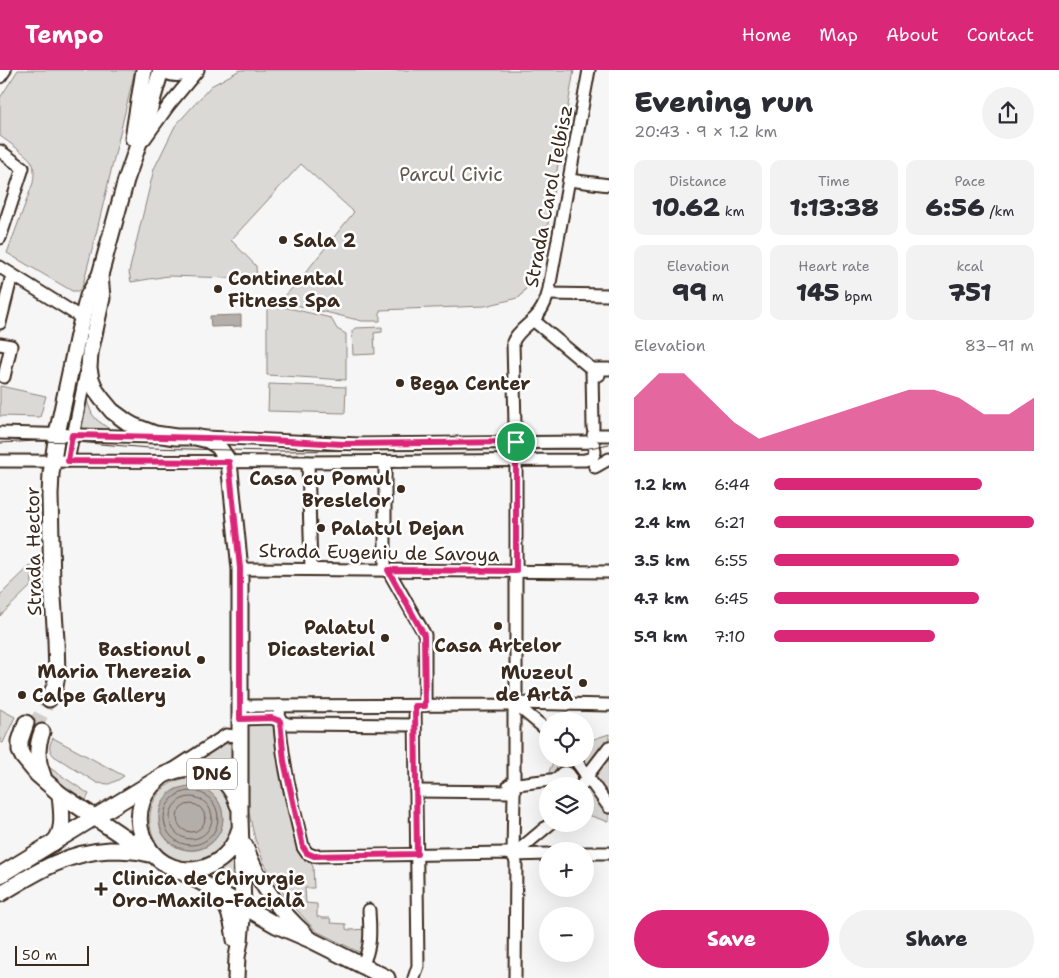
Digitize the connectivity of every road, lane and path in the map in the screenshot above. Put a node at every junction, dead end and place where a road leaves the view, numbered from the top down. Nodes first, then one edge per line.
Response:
1 (4, 70) edge
2 (144, 70) edge
3 (160, 70) edge
4 (196, 70) edge
5 (589, 70) edge
6 (0, 77) edge
7 (0, 151) edge
8 (126, 180) junction
9 (569, 180) junction
10 (609, 186) edge
11 (0, 238) edge
12 (0, 267) edge
13 (12, 275) junction
14 (100, 275) junction
15 (548, 294) junction
16 (609, 295) edge
17 (82, 318) junction
18 (533, 320) junction
19 (0, 323) edge
20 (0, 344) edge
21 (90, 356) junction
22 (600, 371) edge
23 (4, 377) dead end
24 (0, 433) edge
25 (57, 434) junction
26 (72, 435) junction
27 (609, 435) edge
28 (176, 437) junction
29 (195, 437) junction
30 (516, 442) junction
31 (609, 460) edge
32 (0, 461) edge
33 (60, 461) junction
34 (516, 461) junction
35 (229, 462) junction
36 (308, 462) junction
37 (385, 467) dead end
38 (595, 467) dead end
39 (240, 568) junction
40 (311, 569) junction
41 (387, 570) junction
42 (516, 571) junction
43 (609, 572) edge
44 (49, 700) tunnel mouth
45 (511, 704) junction
46 (609, 705) edge
47 (279, 706) junction
48 (420, 706) junction
49 (240, 712) junction
50 (280, 721) junction
51 (539, 724) edge
52 (415, 725) junction
53 (240, 741) junction
54 (609, 747) edge
55 (587, 777) edge
56 (160, 778) junction
57 (539, 782) edge
58 (46, 783) junction
59 (512, 787) junction
60 (416, 791) junction
61 (594, 791) edge
62 (60, 794) junction
63 (609, 807) edge
64 (95, 817) junction
65 (240, 818) junction
66 (541, 832) edge
67 (46, 847) junction
68 (594, 853) edge
69 (609, 853) edge
70 (417, 854) junction
71 (539, 855) edge
72 (513, 856) junction
73 (164, 863) junction
74 (0, 875) edge
75 (208, 886) junction
76 (0, 894) edge
77 (243, 907) junction
78 (369, 910) dead end
79 (276, 925) junction
80 (311, 940) junction
81 (240, 941) junction
82 (237, 957) junction
83 (362, 966) junction
84 (236, 978) edge
85 (387, 978) edge
86 (414, 978) edge
87 (515, 978) edge

1 - 6 street
2 - 8 main road
3 - 4 street
3 - 8 main road
4 - 8 street
5 - 9 street, Strada Carol Telbisz
7 - 11 street
8 - 14 main road
9 - 10 street
9 - 15 street, Strada Carol Telbisz
12 - 13 street
13 - 17 street
13 - 19 street
14 - 17 main road, Strada Hector
14 - 21 main road
15 - 16 street
15 - 18 street, Strada Carol Telbisz
17 - 25 main road, Strada Hector
18 - 22 street
18 - 30 street, Strada Carol Telbisz
20 - 23 street
21 - 26 street
21 - 28 main road
22 - 27 street
24 - 25 street
25 - 26 street
25 - 33 main road, Strada Hector
26 - 28 street
26 - 33 street
28 - 29 main road
29 - 30 street
29 - 35 main road
30 - 34 street
30 - 34 street
31 - 38 street
32 - 33 street
33 - 35 street
33 - 44 main road, Strada Hector
34 - 36 street
34 - 42 street
35 - 36 street
35 - 39 main road
36 - 40 street
37 - 41 street
39 - 40 street, Strada Eugeniu de Savoya
39 - 49 main road
40 - 41 street, Strada Eugeniu de Savoya
41 - 42 street, Strada Eugeniu de Savoya
41 - 48 street
42 - 43 street, Strada Eugeniu de Savoya
42 - 45 street
45 - 46 street
45 - 48 street
45 - 51 street
45 - 59 street
47 - 48 street
47 - 49 street
47 - 50 street
48 - 52 street
49 - 50 street
49 - 53 main road
50 - 52 street
50 - 70 street
52 - 60 street
53 - 56 street
53 - 65 main road
54 - 55 street
56 - 64 main road, DN6
56 - 65 main road, DN6
56 - 73 main road, DN6
57 - 59 street
58 - 58 main road
58 - 62 main road
59 - 60 street
59 - 72 street
60 - 70 street
61 - 63 street
62 - 64 main road
62 - 67 main road
64 - 67 main road, DN6
64 - 73 main road
65 - 73 main road, DN6
65 - 77 main road
65 - 80 main road, DN6
66 - 72 street
67 - 74 main road, DN6
68 - 69 street
70 - 72 street
70 - 86 street
71 - 72 street
72 - 87 street
73 - 75 main road, DN6
73 - 76 main road, DN6
75 - 77 main road, DN6
75 - 82 main road
77 - 79 main road, DN6
77 - 81 main road
78 - 83 street
79 - 80 main road, DN6
79 - 81 main road
80 - 83 main road, DN6
81 - 82 main road
82 - 84 main road
83 - 85 main road, DN6

